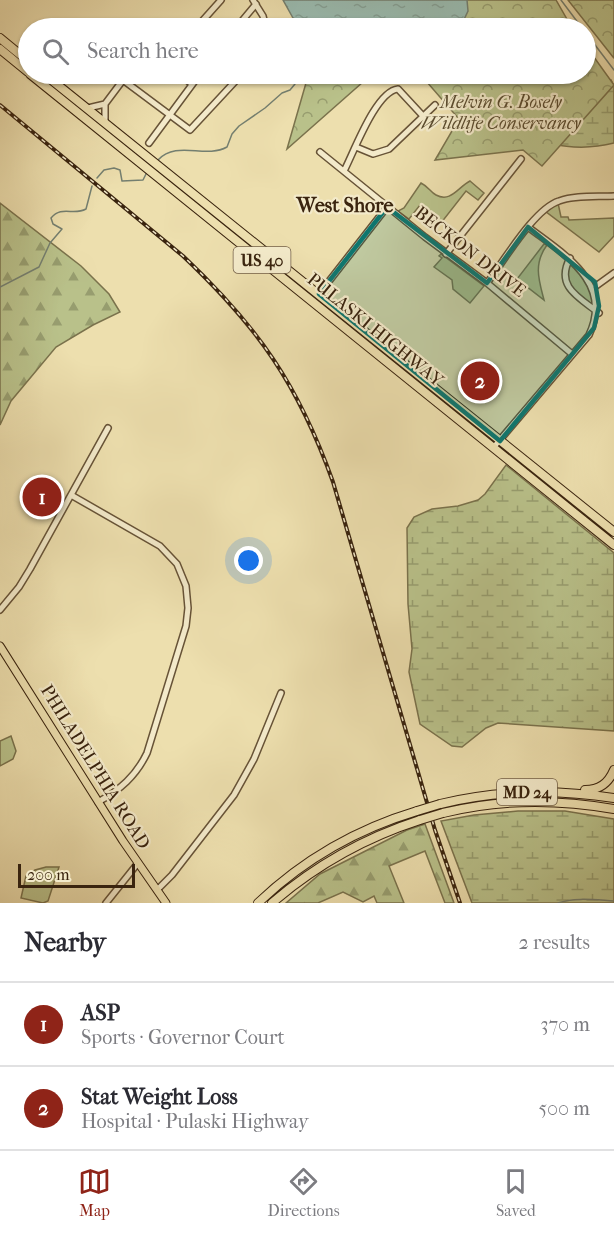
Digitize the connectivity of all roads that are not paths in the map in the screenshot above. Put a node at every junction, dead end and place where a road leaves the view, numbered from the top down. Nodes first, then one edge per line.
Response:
1 (221, 0) edge
2 (254, 2) edge
3 (205, 18) edge
4 (243, 18) edge
5 (264, 18) edge
6 (0, 38) edge
7 (0, 49) edge
8 (18, 53) edge
9 (18, 64) edge
10 (43, 84) edge
11 (56, 84) edge
12 (120, 84) edge
13 (128, 84) edge
14 (192, 84) edge
15 (233, 84) edge
16 (105, 104) junction
17 (435, 105) dead end
18 (86, 108) junction
19 (170, 115) junction
20 (423, 116) junction
21 (105, 123) junction
22 (149, 143) dead end
23 (356, 147) junction
24 (320, 152) dead end
25 (521, 159) dead end
26 (344, 171) junction
27 (614, 196) edge
28 (387, 207) junction
29 (528, 227) junction
30 (446, 254) junction
31 (570, 258) junction
32 (614, 273) edge
33 (487, 283) junction
34 (596, 286) junction
35 (319, 294) junction
36 (599, 313) junction
37 (572, 354) junction
38 (108, 428) dead end
39 (500, 441) junction
40 (493, 448) junction
41 (71, 495) junction
42 (586, 510) junction
43 (614, 524) edge
44 (614, 532) edge
45 (614, 546) edge
46 (0, 609) edge
47 (0, 646) edge
48 (281, 693) dead end
49 (614, 770) edge
50 (562, 792) junction
51 (613, 795) edge
52 (98, 802) junction
53 (612, 808) edge
54 (138, 863) junction
55 (157, 890) junction
56 (106, 903) edge
57 (166, 903) edge
58 (258, 903) edge
59 (272, 903) edge

1 - 3 street
2 - 4 street
2 - 5 street
6 - 8 highway
7 - 9 highway, PULASKI HIGHWAY / US 40
10 - 40 highway, PULASKI HIGHWAY / US 40
11 - 18 highway, PULASKI HIGHWAY / US 40
12 - 16 street
13 - 19 street
14 - 19 street
15 - 19 street
16 - 18 street
16 - 21 street
17 - 20 street
18 - 21 highway, PULASKI HIGHWAY / US 40
19 - 22 street
20 - 23 street
20 - 23 street
21 - 35 highway, PULASKI HIGHWAY / US 40
23 - 26 street
24 - 26 street, BECKON DRIVE
25 - 30 street
26 - 28 street, BECKON DRIVE
27 - 29 street
28 - 30 street, BECKON DRIVE
28 - 35 street
29 - 31 street
29 - 33 street
30 - 33 street, BECKON DRIVE
31 - 34 street
31 - 36 street
32 - 34 street
33 - 37 street, BECKON DRIVE
34 - 36 street
35 - 39 highway, PULASKI HIGHWAY / US 40
36 - 37 street
37 - 39 street
38 - 41 street
39 - 40 street
39 - 42 highway, PULASKI HIGHWAY / US 40
40 - 45 highway, PULASKI HIGHWAY / US 40
41 - 46 street
41 - 52 street
42 - 43 highway
42 - 44 highway, PULASKI HIGHWAY / US 40
47 - 52 main road, PHILADELPHIA ROAD
48 - 55 street
49 - 50 highway
50 - 51 highway, MD 24
50 - 58 highway, MD 24, bridge
51 - 53 highway
52 - 54 main road, PHILADELPHIA ROAD
53 - 59 highway, MD 24, bridge
54 - 55 main road, PHILADELPHIA ROAD
54 - 56 street
55 - 57 main road, PHILADELPHIA ROAD

